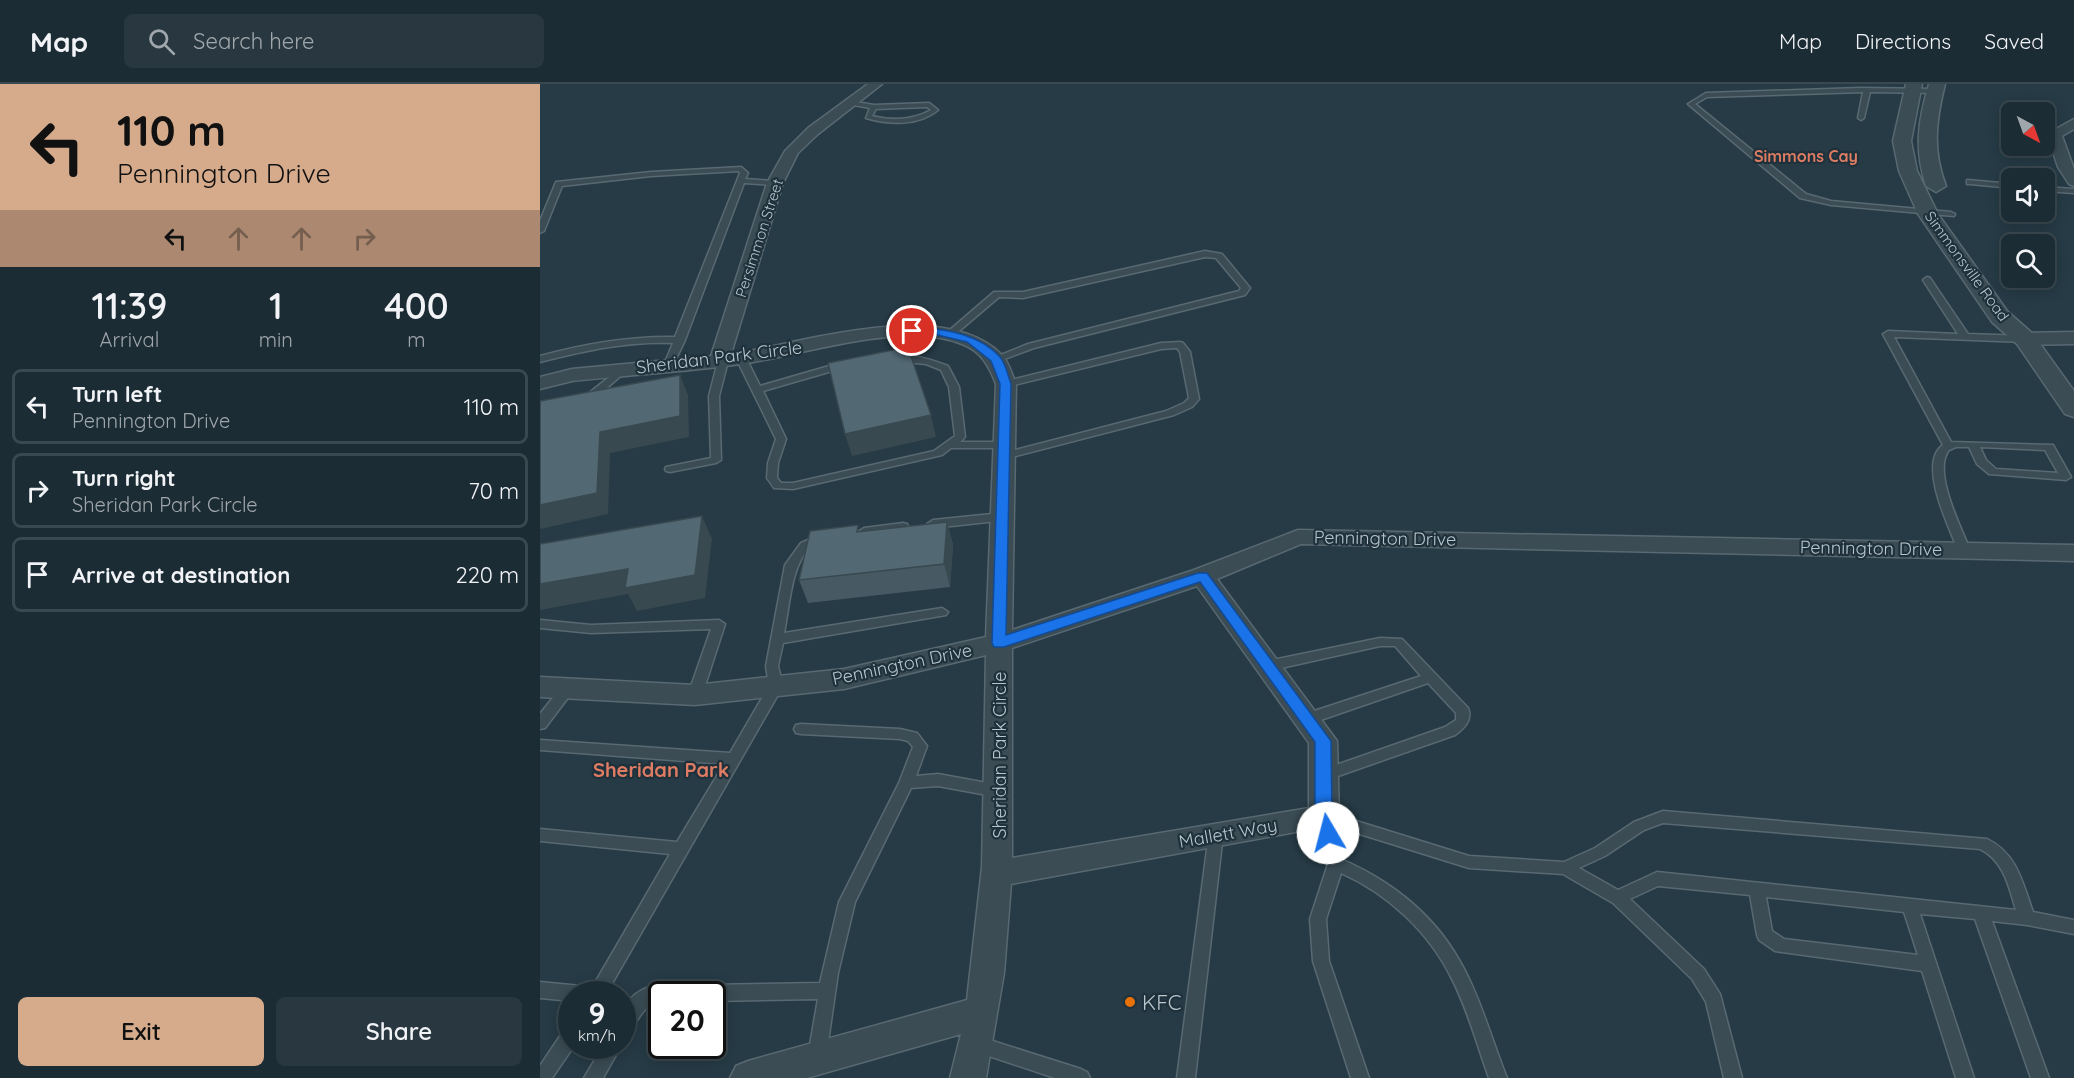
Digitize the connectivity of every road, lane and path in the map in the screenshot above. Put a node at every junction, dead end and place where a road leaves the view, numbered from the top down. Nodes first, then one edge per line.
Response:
1 (876, 84) edge
2 (1913, 87) edge
3 (1936, 88) edge
4 (1867, 90) junction
5 (850, 103) junction
6 (874, 107) junction
7 (1861, 118) dead end
8 (2074, 123) edge
9 (741, 181) junction
10 (2074, 181) edge
11 (1970, 182) dead end
12 (775, 183) junction
13 (2001, 185) edge
14 (2055, 190) edge
15 (2074, 191) edge
16 (1928, 214) junction
17 (1951, 214) junction
18 (540, 231) edge
19 (1927, 280) dead end
20 (949, 335) junction
21 (1965, 337) junction
22 (2074, 338) edge
23 (680, 340) junction
24 (2030, 346) junction
25 (2074, 350) edge
26 (996, 359) junction
27 (728, 360) junction
28 (887, 360) edge
29 (851, 364) edge
30 (669, 365) junction
31 (622, 370) junction
32 (541, 375) edge
33 (1006, 384) junction
34 (757, 390) junction
35 (576, 402) edge
36 (2074, 409) edge
37 (1973, 444) junction
38 (951, 445) junction
39 (1948, 445) junction
40 (1004, 451) junction
41 (670, 469) dead end
42 (1002, 517) junction
43 (1964, 550) junction
44 (2074, 553) edge
45 (1203, 576) junction
46 (942, 612) dead end
47 (540, 624) edge
48 (778, 639) junction
49 (999, 643) junction
50 (1268, 666) junction
51 (1432, 677) junction
52 (776, 686) junction
53 (540, 687) edge
54 (568, 688) junction
55 (696, 695) junction
56 (1307, 719) junction
57 (540, 724) edge
58 (801, 729) dead end
59 (540, 746) edge
60 (734, 759) junction
61 (1324, 775) junction
62 (906, 783) junction
63 (999, 791) junction
64 (1324, 817) junction
65 (1216, 834) junction
66 (540, 835) edge
67 (682, 849) junction
68 (1336, 864) junction
69 (1565, 868) junction
70 (999, 873) junction
71 (1757, 890) junction
72 (1618, 898) junction
73 (1910, 906) junction
74 (1981, 913) junction
75 (2027, 918) junction
76 (2074, 927) edge
77 (1929, 964) junction
78 (605, 981) edge
79 (540, 990) edge
80 (827, 991) junction
81 (558, 992) edge
82 (636, 1007) edge
83 (979, 1028) junction
84 (558, 1054) edge
85 (605, 1059) edge
86 (817, 1059) junction
87 (542, 1078) edge
88 (594, 1078) edge
89 (747, 1078) edge
90 (968, 1078) edge
91 (1082, 1078) edge
92 (1186, 1078) edge
93 (1360, 1078) edge
94 (1498, 1078) edge
95 (1733, 1078) edge
96 (1965, 1078) edge
97 (2040, 1078) edge

1 - 5 street, Persimmon Street
2 - 3 lane
2 - 4 lane
2 - 16 street, Simmonsville Road
3 - 17 street, Simmonsville Road
4 - 7 lane
4 - 16 lane
5 - 6 lane
5 - 12 street, Persimmon Street
6 - 6 lane
8 - 10 street
9 - 12 lane
9 - 18 lane
9 - 23 lane
11 - 13 lane
12 - 27 street, Persimmon Street
14 - 15 lane
16 - 17 lane
16 - 24 street, Simmonsville Road
17 - 24 street, Simmonsville Road
19 - 21 lane
20 - 26 street, Sheridan Park Circle
20 - 26 lane
20 - 27 street, Sheridan Park Circle
21 - 24 lane
21 - 39 lane
22 - 24 street
23 - 30 lane
23 - 32 lane
24 - 25 street
24 - 36 street, Simmonsville Road
26 - 33 street, Sheridan Park Circle
27 - 30 street, Sheridan Park Circle
27 - 34 lane
27 - 41 lane
28 - 38 lane
29 - 34 lane
30 - 31 street, Sheridan Park Circle
31 - 32 street, Sheridan Park Circle
31 - 35 lane
33 - 40 street, Sheridan Park Circle
33 - 40 lane
34 - 38 lane
37 - 37 lane
37 - 39 lane
38 - 40 lane
39 - 43 lane
40 - 42 street, Sheridan Park Circle
42 - 48 lane
42 - 49 street, Sheridan Park Circle
43 - 44 street, Pennington Drive
43 - 45 street, Pennington Drive
45 - 49 street, Pennington Drive
45 - 50 street
46 - 48 lane
47 - 55 lane
48 - 52 lane
49 - 52 street, Pennington Drive
49 - 63 street, Sheridan Park Circle
50 - 51 lane
50 - 56 street
51 - 56 lane
51 - 61 lane
52 - 55 street, Pennington Drive
52 - 60 lane
53 - 54 street, Pennington Drive
54 - 55 street, Pennington Drive
54 - 57 lane
56 - 61 street
58 - 62 lane
59 - 60 lane
60 - 67 lane
61 - 64 street
62 - 63 lane
62 - 80 lane
63 - 70 street, Sheridan Park Circle
64 - 65 street, Mallett Way
64 - 68 lane
64 - 69 lane
65 - 70 street, Mallett Way
65 - 92 lane
66 - 67 lane
67 - 78 lane
68 - 93 lane
68 - 94 lane
69 - 72 lane
69 - 75 lane
70 - 83 street, Sheridan Park Circle
71 - 72 lane
71 - 73 lane
71 - 77 lane
72 - 95 lane
73 - 74 lane
73 - 77 lane
74 - 75 lane
74 - 97 lane
75 - 76 lane
77 - 96 lane
79 - 81 lane
80 - 82 lane
80 - 86 lane
83 - 86 street
83 - 90 street, Sheridan Park Circle
83 - 91 lane
84 - 87 lane
85 - 88 lane
86 - 89 street

